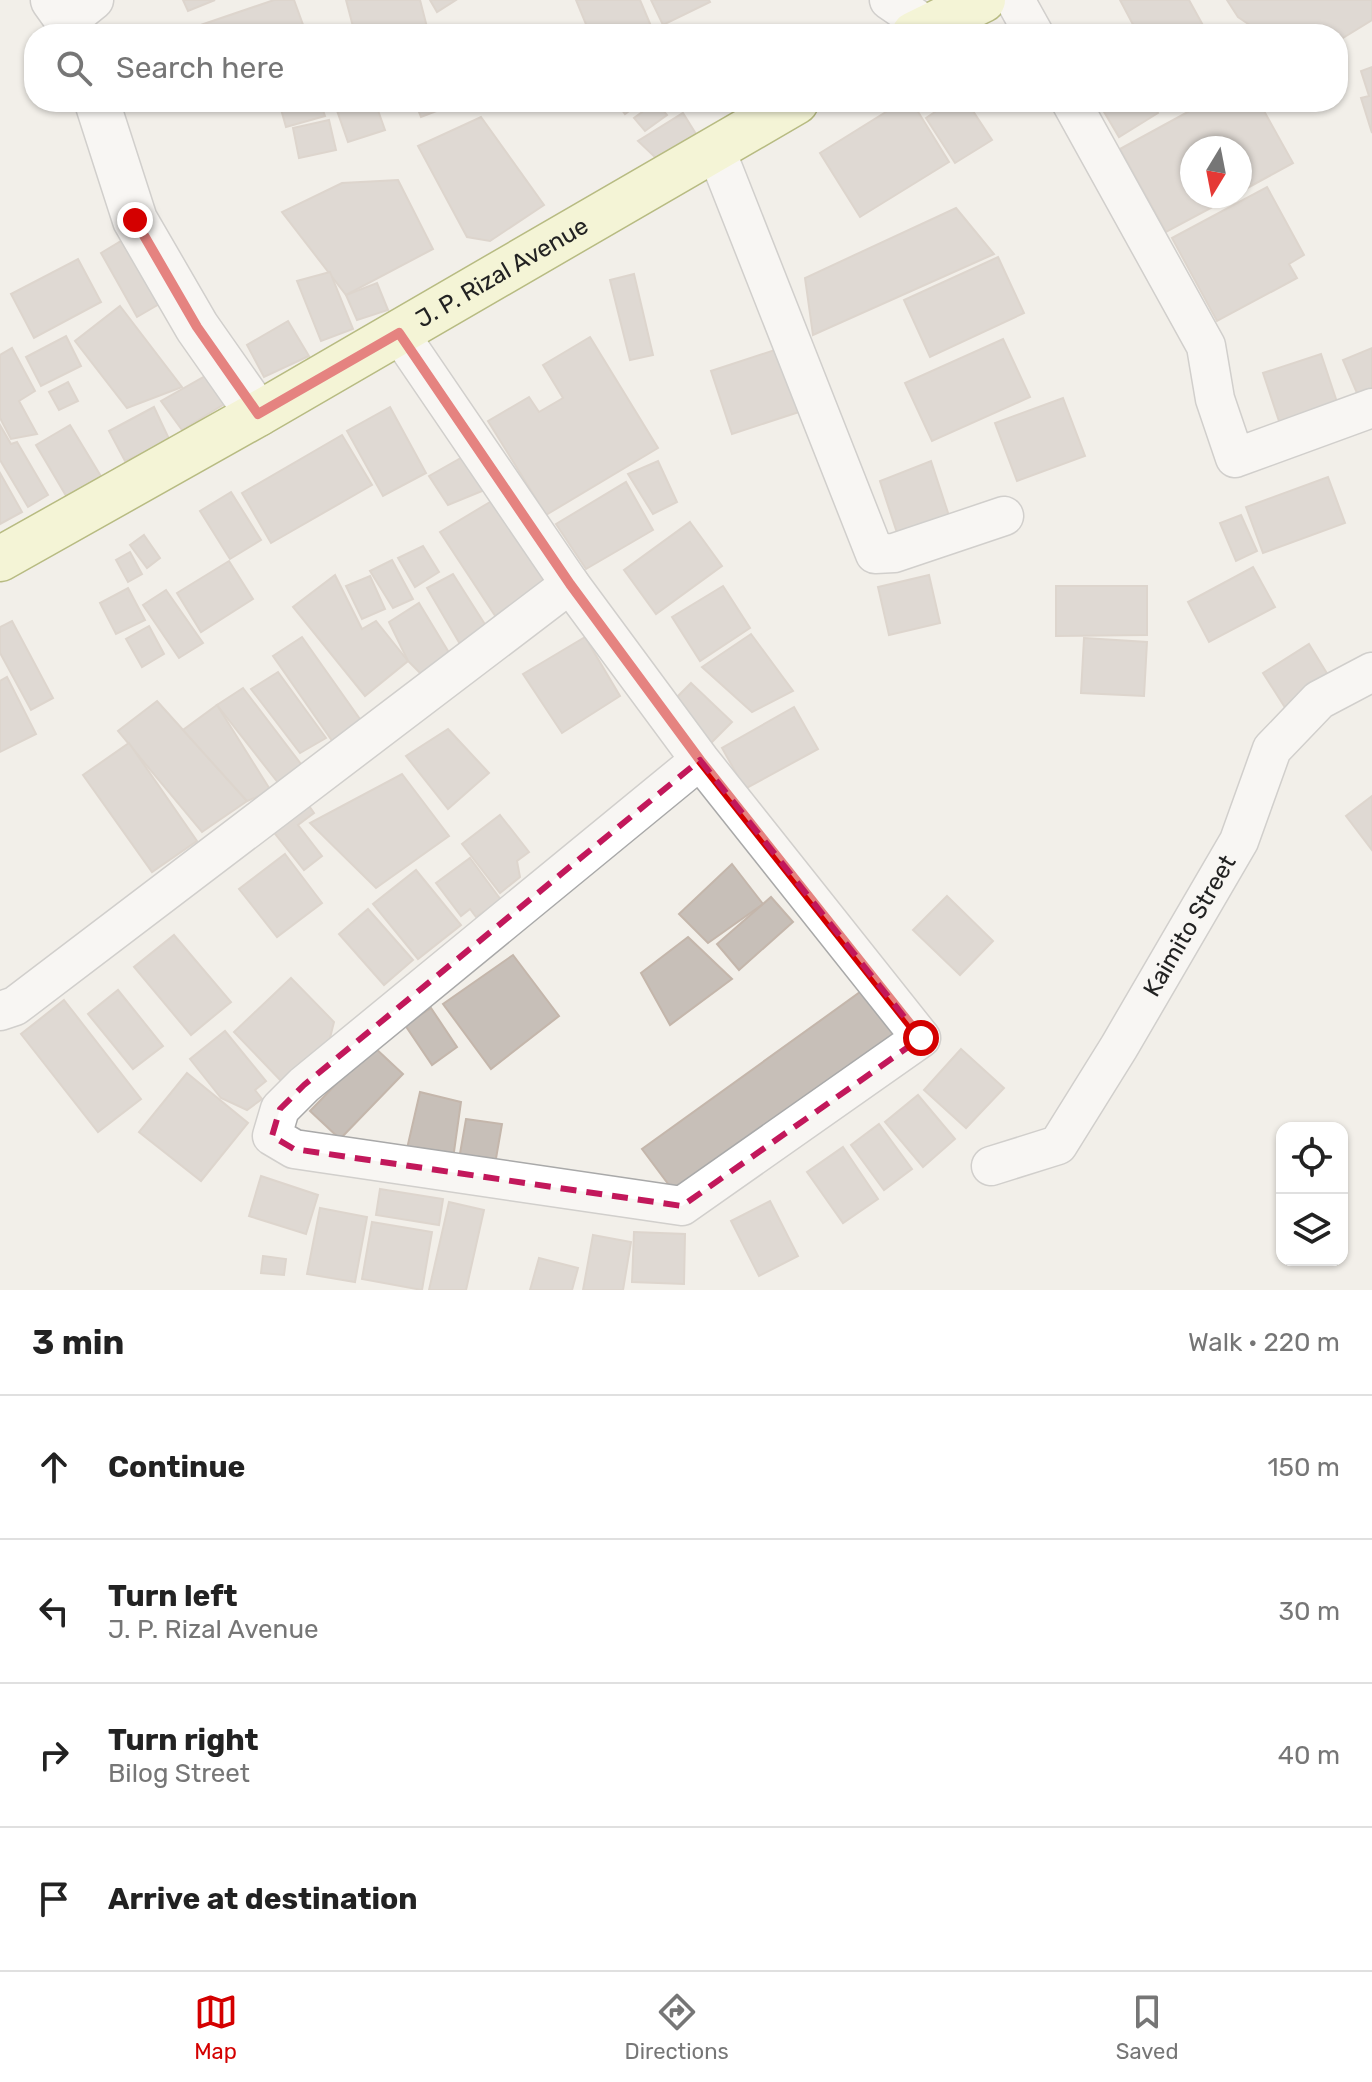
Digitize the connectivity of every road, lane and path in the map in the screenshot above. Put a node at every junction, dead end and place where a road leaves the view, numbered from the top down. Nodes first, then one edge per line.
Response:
1 (889, 0) edge
2 (983, 0) edge
3 (1015, 0) edge
4 (914, 24) edge
5 (933, 24) edge
6 (1028, 24) edge
7 (100, 112) edge
8 (778, 112) edge
9 (1077, 112) edge
10 (715, 148) junction
11 (399, 333) junction
12 (1372, 408) edge
13 (258, 414) junction
14 (1004, 516) dead end
15 (0, 559) edge
16 (570, 584) junction
17 (1372, 672) edge
18 (700, 760) junction
19 (0, 1011) edge
20 (991, 1166) dead end

1 - 4 street
2 - 5 main road
3 - 6 street
7 - 13 street
8 - 10 main road, J. P. Rizal Avenue
9 - 12 street
10 - 11 main road, J. P. Rizal Avenue
10 - 14 street
11 - 13 main road, J. P. Rizal Avenue
11 - 16 street
13 - 15 main road, J. P. Rizal Avenue
16 - 18 street
16 - 19 street
17 - 20 street, Kaimito Street
18 - 18 street

